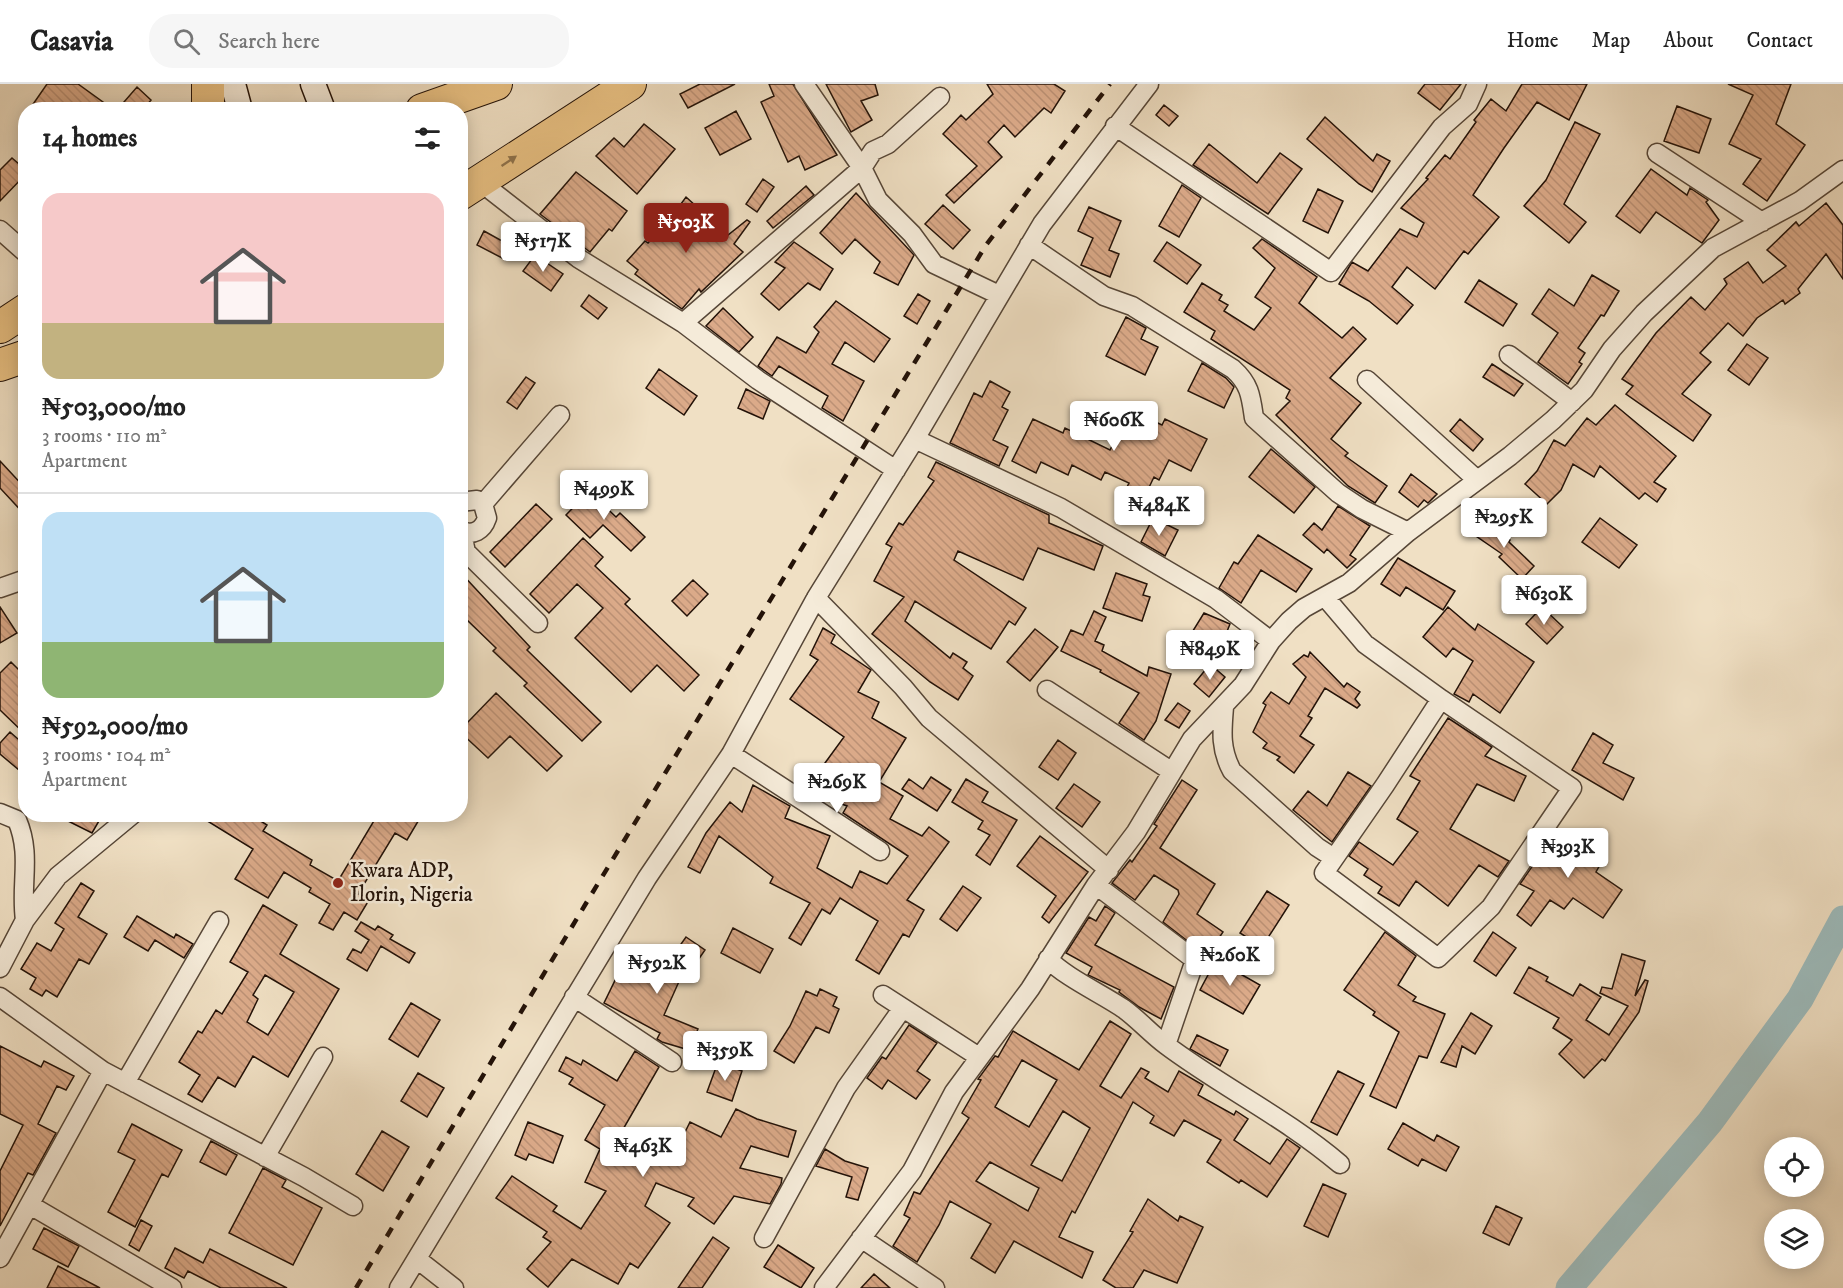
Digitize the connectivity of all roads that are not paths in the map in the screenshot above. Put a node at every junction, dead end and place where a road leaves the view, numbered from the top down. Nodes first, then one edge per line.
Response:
1 (208, 84) edge
2 (233, 84) edge
3 (313, 84) edge
4 (440, 84) edge
5 (630, 84) edge
6 (804, 84) edge
7 (1149, 84) edge
8 (1477, 84) edge
9 (484, 88) edge
10 (940, 97) dead end
11 (208, 102) edge
12 (238, 102) edge
13 (319, 102) edge
14 (445, 102) edge
15 (1115, 126) junction
16 (1657, 153) dead end
17 (862, 168) junction
18 (1843, 170) edge
19 (470, 187) edge
20 (1762, 222) junction
21 (0, 230) edge
22 (18, 246) edge
23 (1029, 246) junction
24 (999, 295) junction
25 (18, 315) edge
26 (684, 322) junction
27 (0, 327) edge
28 (1509, 355) dead end
29 (18, 359) edge
30 (0, 365) edge
31 (1367, 380) dead end
32 (1572, 402) junction
33 (560, 415) dead end
34 (915, 439) junction
35 (896, 470) junction
36 (1476, 479) junction
37 (468, 499) edge
38 (483, 504) junction
39 (468, 531) edge
40 (1408, 532) junction
41 (468, 554) edge
42 (18, 582) edge
43 (0, 588) edge
44 (1325, 597) junction
45 (816, 598) junction
46 (538, 623) dead end
47 (1271, 641) junction
48 (1047, 690) dead end
49 (1441, 699) junction
50 (1224, 706) junction
51 (731, 754) junction
52 (1171, 771) junction
53 (0, 813) edge
54 (123, 822) edge
55 (880, 851) dead end
56 (1334, 858) junction
57 (1109, 870) junction
58 (1096, 885) junction
59 (26, 920) junction
60 (219, 921) dead end
61 (1048, 959) junction
62 (0, 968) edge
63 (883, 995) dead end
64 (0, 997) edge
65 (574, 997) junction
66 (902, 1009) junction
67 (1166, 1045) junction
68 (323, 1057) dead end
69 (979, 1058) junction
70 (672, 1062) dead end
71 (103, 1071) junction
72 (125, 1083) junction
73 (265, 1157) junction
74 (1340, 1164) dead end
75 (30, 1205) junction
76 (353, 1206) dead end
77 (764, 1238) dead end
78 (861, 1238) junction
79 (0, 1258) edge
80 (417, 1259) junction
81 (172, 1288) edge
82 (399, 1288) edge
83 (454, 1288) edge
84 (824, 1288) edge
85 (935, 1288) edge

1 - 11 highway
2 - 12 street
3 - 13 street
4 - 9 highway
19 -> 5 highway
6 - 17 street
7 - 15 street
8 - 15 street
9 - 14 highway
10 - 17 street
15 - 23 street
16 - 20 street
17 - 24 street
17 - 26 street
18 - 20 street
19 - 26 street
20 - 32 street
21 - 22 street
23 - 24 street
23 - 40 street
24 - 34 street
25 - 27 highway
26 - 35 street
28 - 32 street
29 - 30 highway
31 - 36 street
32 - 36 street
33 - 38 street
34 - 35 street
34 - 47 street
35 - 45 street
36 - 40 street
37 - 38 street
38 - 39 street
40 - 44 street
41 - 46 street
42 - 43 street
44 - 47 street
44 - 49 street
45 - 51 street
45 - 57 street
47 - 50 street
48 - 52 street
49 - 56 street
49 - 56 street
50 - 52 street
50 - 56 street
51 - 55 street
51 - 65 street
52 - 57 street
53 - 59 street
54 - 59 street
57 - 58 street
58 - 61 street
58 - 67 street
59 - 62 street
60 - 72 street
61 - 67 street
61 - 69 street
63 - 66 street
64 - 71 street
65 - 70 street
65 - 80 street
66 - 69 street
66 - 77 street
67 - 74 street
68 - 73 street
69 - 78 street
71 - 72 street
71 - 75 street
72 - 73 street
73 - 76 street
75 - 79 street
75 - 81 street
78 - 84 street
78 - 85 street
80 - 82 street
80 - 83 street

